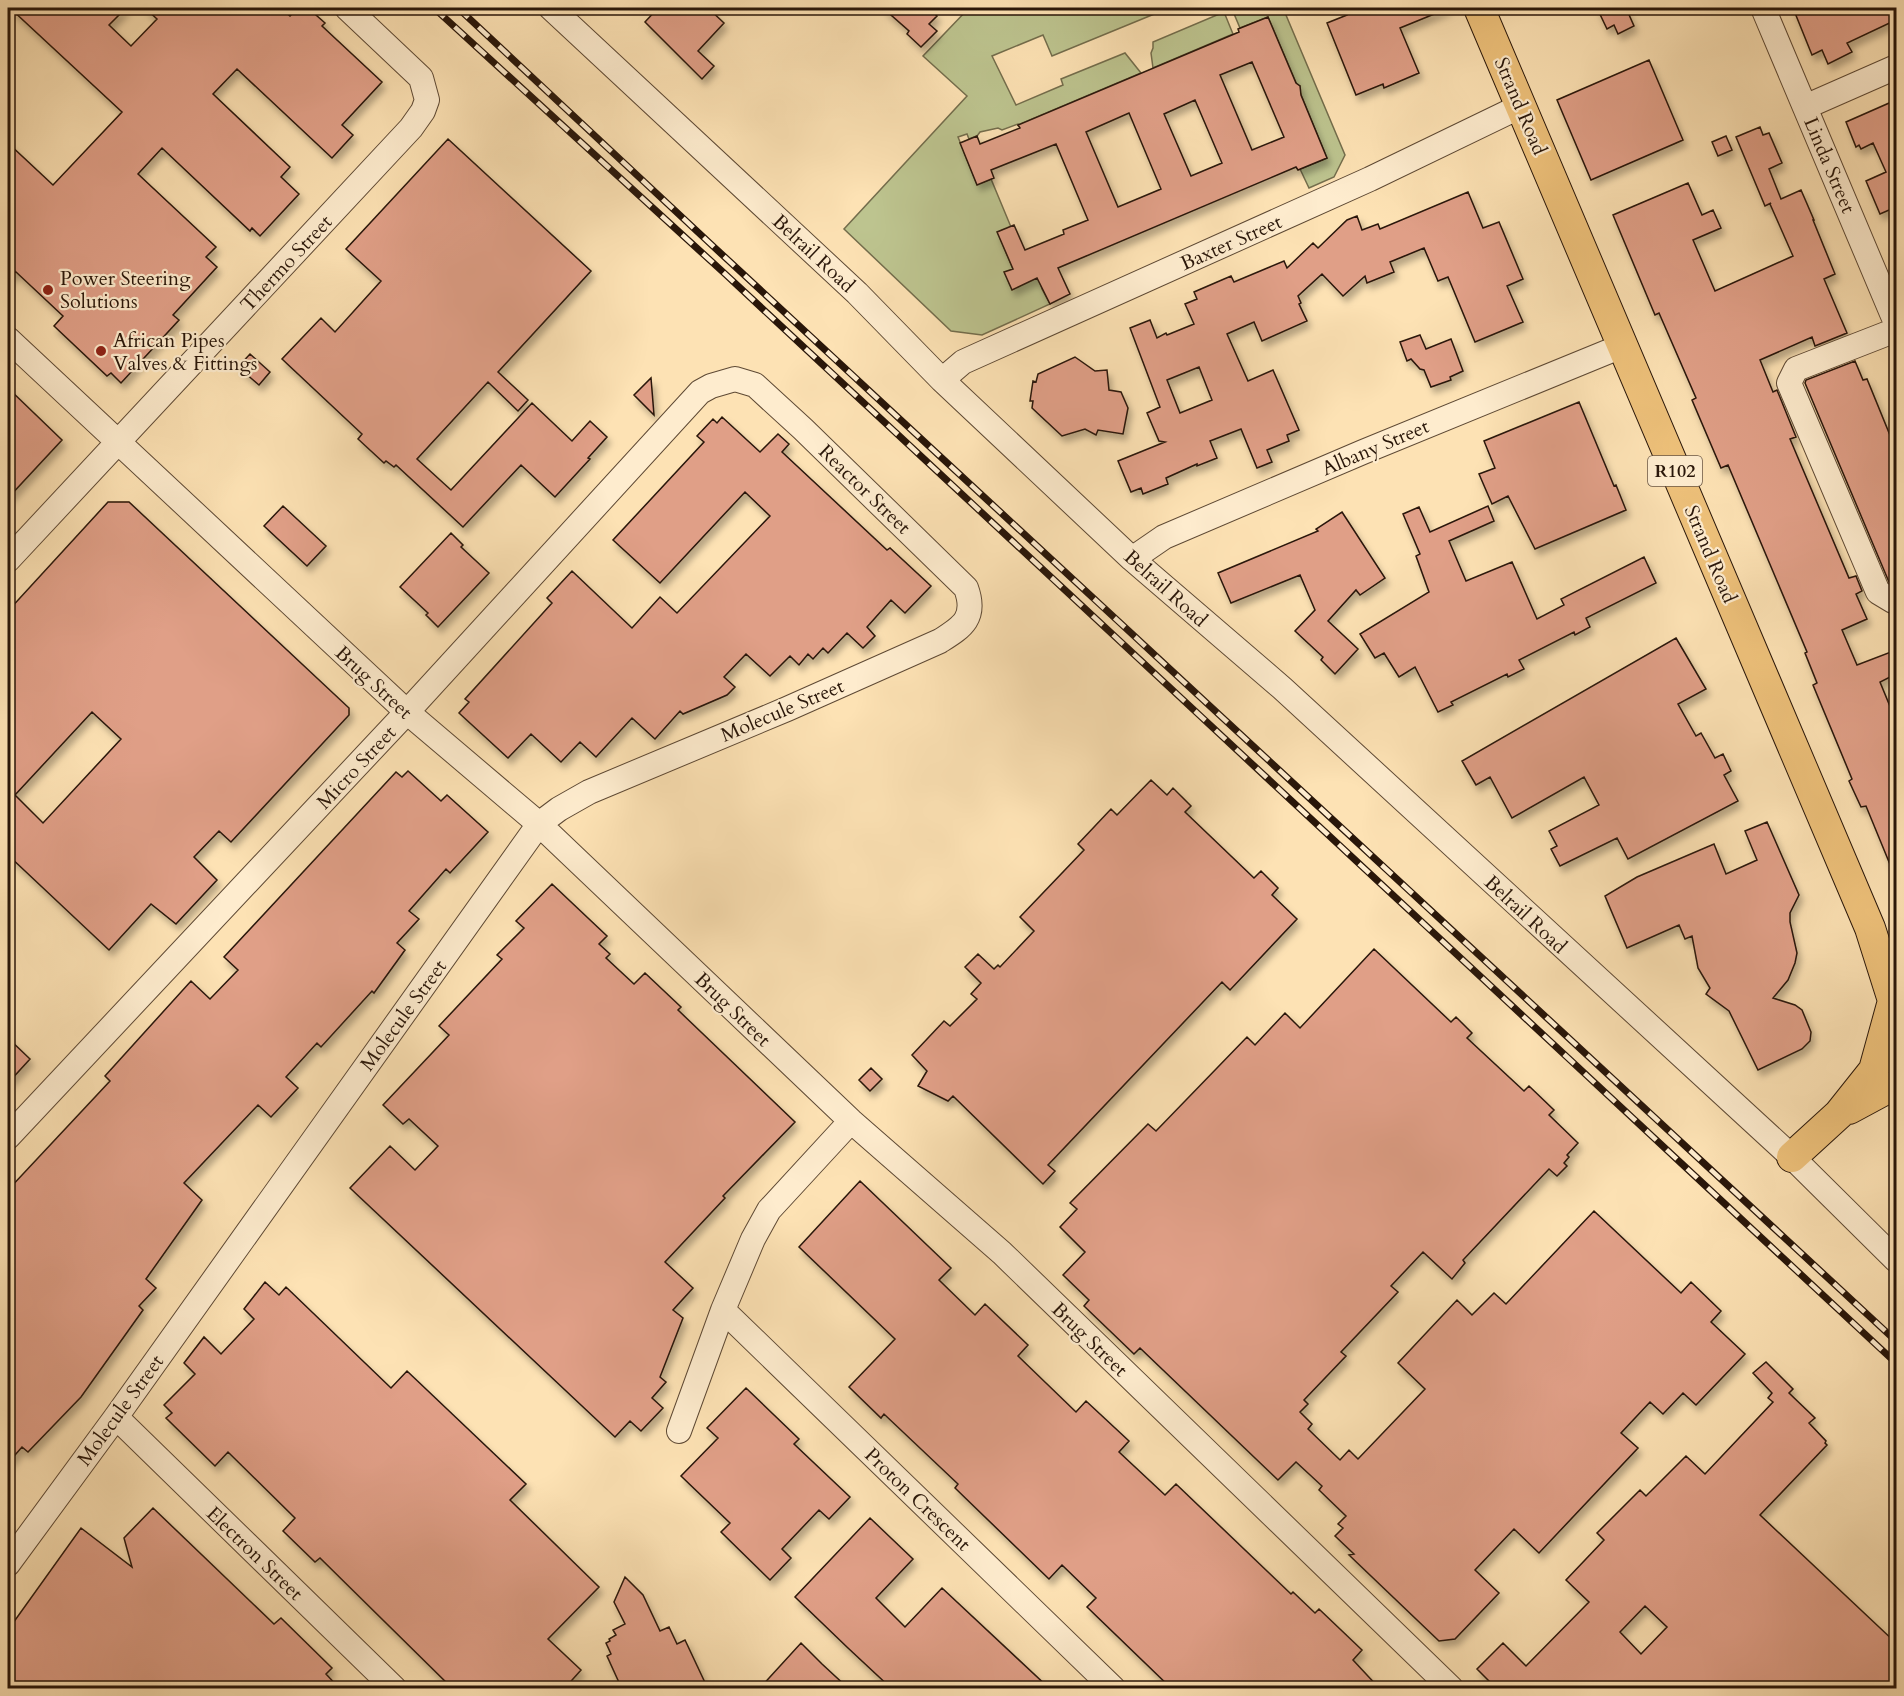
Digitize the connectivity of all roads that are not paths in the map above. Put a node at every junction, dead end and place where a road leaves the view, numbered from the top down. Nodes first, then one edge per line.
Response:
1 (347, 8) edge
2 (550, 8) edge
3 (1479, 8) edge
4 (1763, 8) edge
5 (1896, 67) edge
6 (1521, 106) junction
7 (1805, 106) junction
8 (1896, 322) edge
9 (1896, 330) edge
10 (8, 339) edge
11 (1622, 346) junction
12 (942, 380) junction
13 (700, 392) joint
14 (118, 443) junction
15 (1132, 559) junction
16 (8, 560) edge
17 (1896, 600) edge
18 (940, 641) joint
19 (407, 712) junction
20 (539, 824) junction
21 (1873, 934) junction
22 (1896, 972) edge
23 (1895, 1006) edge
24 (1896, 1088) edge
25 (1839, 1114) junction
26 (851, 1121) junction
27 (8, 1137) edge
28 (1792, 1157) junction
29 (1896, 1260) edge
30 (723, 1310) junction
31 (116, 1417) junction
32 (679, 1431) dead end
33 (8, 1564) edge
34 (394, 1689) edge
35 (1113, 1689) edge
36 (1451, 1689) edge

1 - 14 street, Thermo Street
2 - 12 street, Belrail Road
3 - 6 main road, Strand Road / R102
4 - 7 street, Linda Street
5 - 7 street
6 - 11 main road, Strand Road / R102
6 - 12 street, Baxter Street
7 - 8 street, Linda Street
9 - 17 street
10 - 14 street, Brug Street
11 - 15 street, Albany Street
11 - 21 main road, Strand Road / R102
12 - 15 street, Belrail Road
13 - 18 street, Reactor Street
13 - 19 street, Micro Street
14 - 16 street, Thermo Street
14 - 19 street, Brug Street
15 - 28 street, Belrail Road
18 - 20 street, Molecule Street
19 - 20 street, Brug Street
19 - 27 street, Micro Street
20 - 26 street, Brug Street
20 - 31 street, Molecule Street
21 - 22 main road, Strand Road / R102
21 - 23 main road, Strand Road / R102
23 - 25 main road
24 - 25 main road
25 - 28 main road
26 - 30 street
26 - 36 street, Brug Street
28 - 29 street, Belrail Road
30 - 32 street
30 - 35 street, Proton Crescent
31 - 33 street, Molecule Street
31 - 34 street, Electron Street

